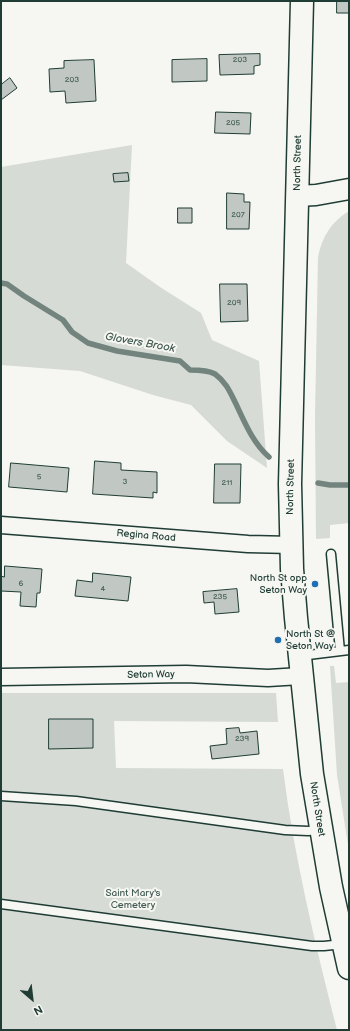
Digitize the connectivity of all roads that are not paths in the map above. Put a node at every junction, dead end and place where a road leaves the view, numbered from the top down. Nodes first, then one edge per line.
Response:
1 (302, 1) edge
2 (349, 189) edge
3 (297, 196) junction
4 (1, 525) edge
5 (292, 545) junction
6 (331, 554) dead end
7 (349, 650) edge
8 (340, 651) junction
9 (300, 666) junction
10 (1, 677) edge
11 (1, 796) edge
12 (320, 830) junction
13 (1, 904) edge
14 (343, 943) junction
15 (349, 968) edge

1 - 3 main road, North Street
2 - 3 street
3 - 5 main road, North Street
4 - 5 street, Regina Road
5 - 9 main road, North Street
6 - 8 lane
7 - 8 lane
8 - 9 lane
9 - 10 street, Seton Way
9 - 12 main road, North Street
11 - 12 lane
12 - 14 main road, North Street
13 - 14 lane
14 - 15 main road, North Street

